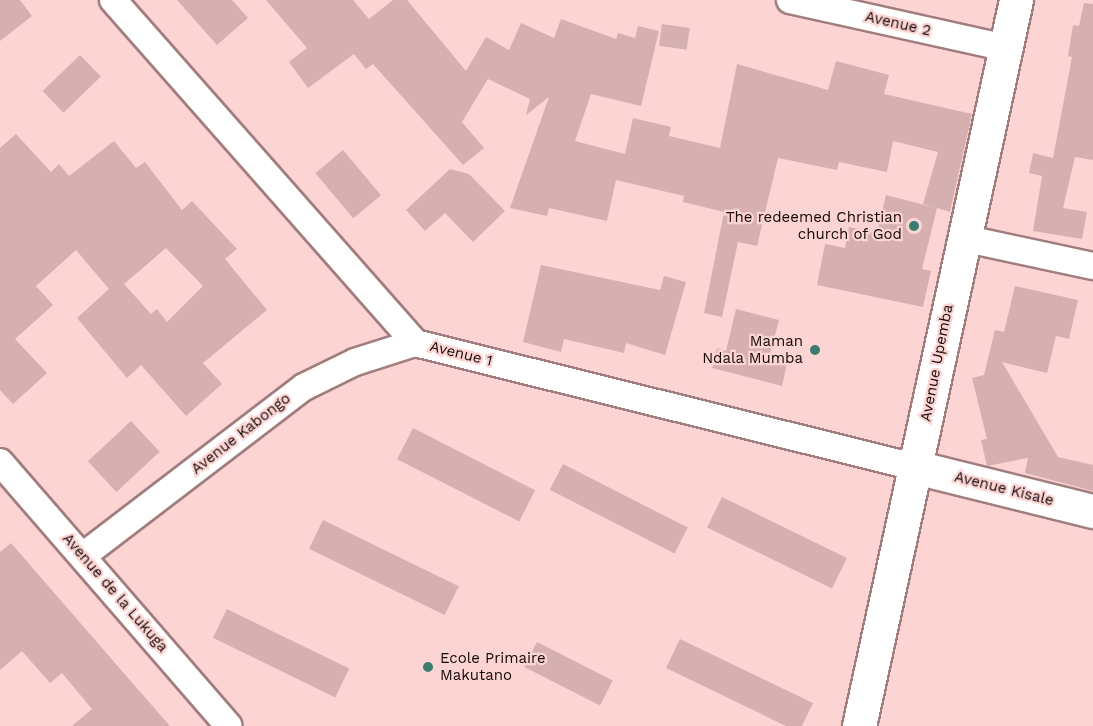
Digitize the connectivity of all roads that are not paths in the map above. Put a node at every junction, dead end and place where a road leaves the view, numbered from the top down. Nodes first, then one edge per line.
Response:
1 (113, 0) edge
2 (790, 0) edge
3 (1016, 0) edge
4 (1006, 48) junction
5 (962, 238) junction
6 (1093, 266) edge
7 (415, 343) junction
8 (915, 467) junction
9 (4, 475) edge
10 (1093, 511) edge
11 (84, 555) junction
12 (229, 726) edge
13 (859, 726) edge

1 - 7 street, Avenue 1
2 - 4 street, Avenue 2
3 - 4 street, Avenue Upemba
4 - 5 street, Avenue Upemba
5 - 6 street
5 - 8 street, Avenue Upemba
7 - 8 street, Avenue 1
7 - 11 street, Avenue Kabongo
8 - 10 street, Avenue Kisale
8 - 13 street, Avenue Upemba
9 - 11 street, Avenue de la Lukuga
11 - 12 street, Avenue de la Lukuga

